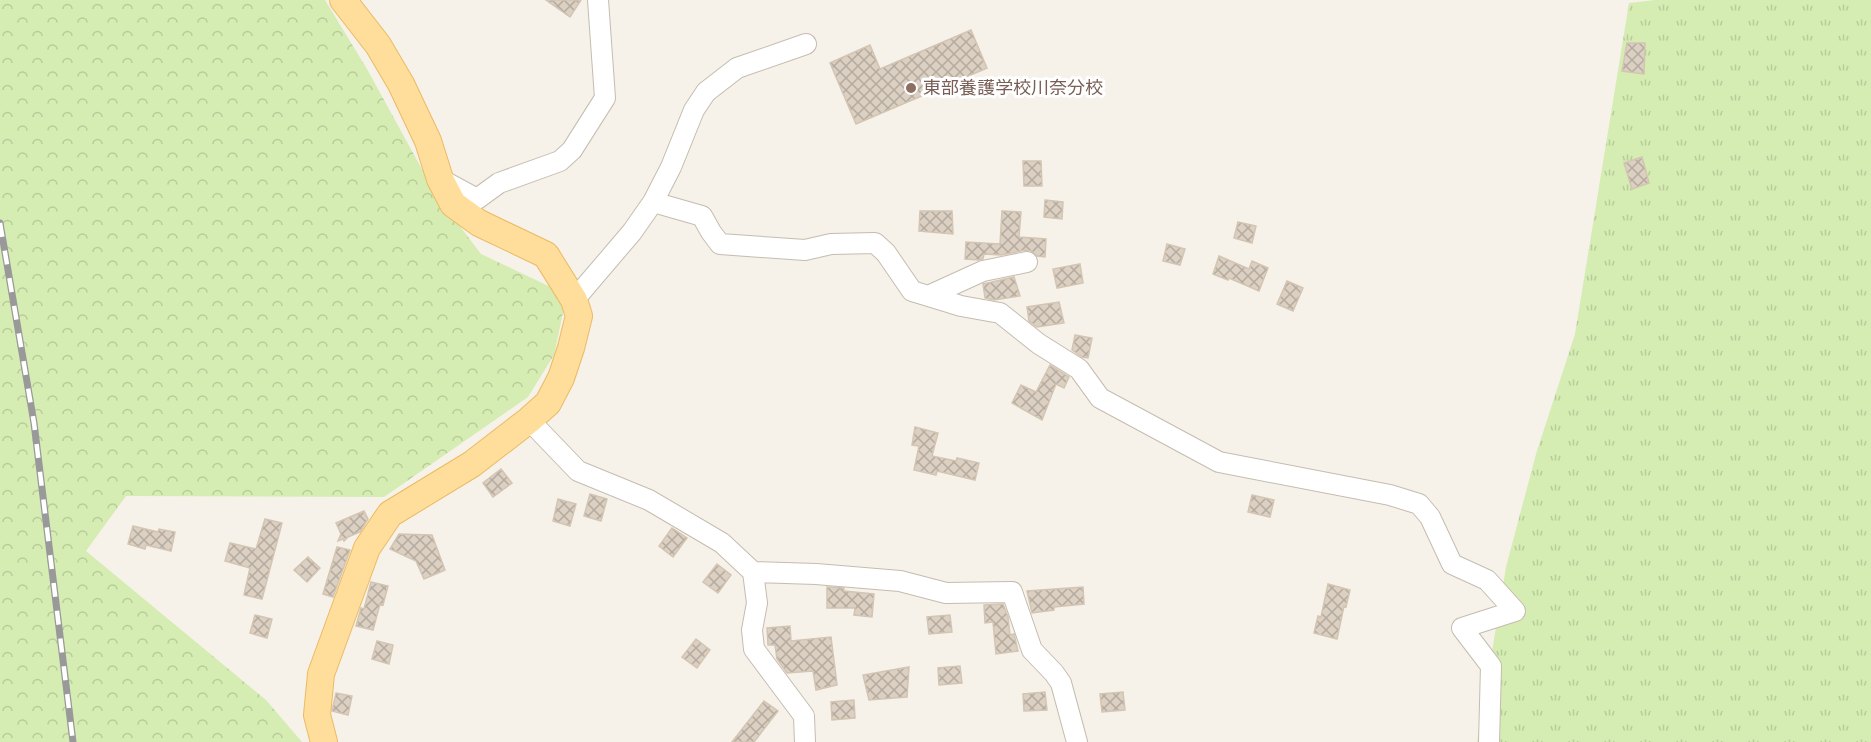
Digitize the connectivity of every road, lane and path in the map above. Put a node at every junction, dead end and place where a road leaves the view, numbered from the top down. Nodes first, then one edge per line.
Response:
1 (343, 0) edge
2 (598, 0) edge
3 (806, 44) dead end
4 (440, 179) junction
5 (653, 202) junction
6 (1027, 262) dead end
7 (928, 296) junction
8 (574, 300) junction
9 (529, 420) junction
10 (753, 572) junction
11 (324, 742) edge
12 (805, 742) edge
13 (1077, 742) edge
14 (1489, 742) edge

1 - 4 main road
2 - 4 street
3 - 5 street
4 - 8 main road
5 - 7 street
5 - 8 street
6 - 7 street
7 - 14 street
8 - 9 main road
9 - 10 street
9 - 11 main road
10 - 12 street
10 - 13 street

